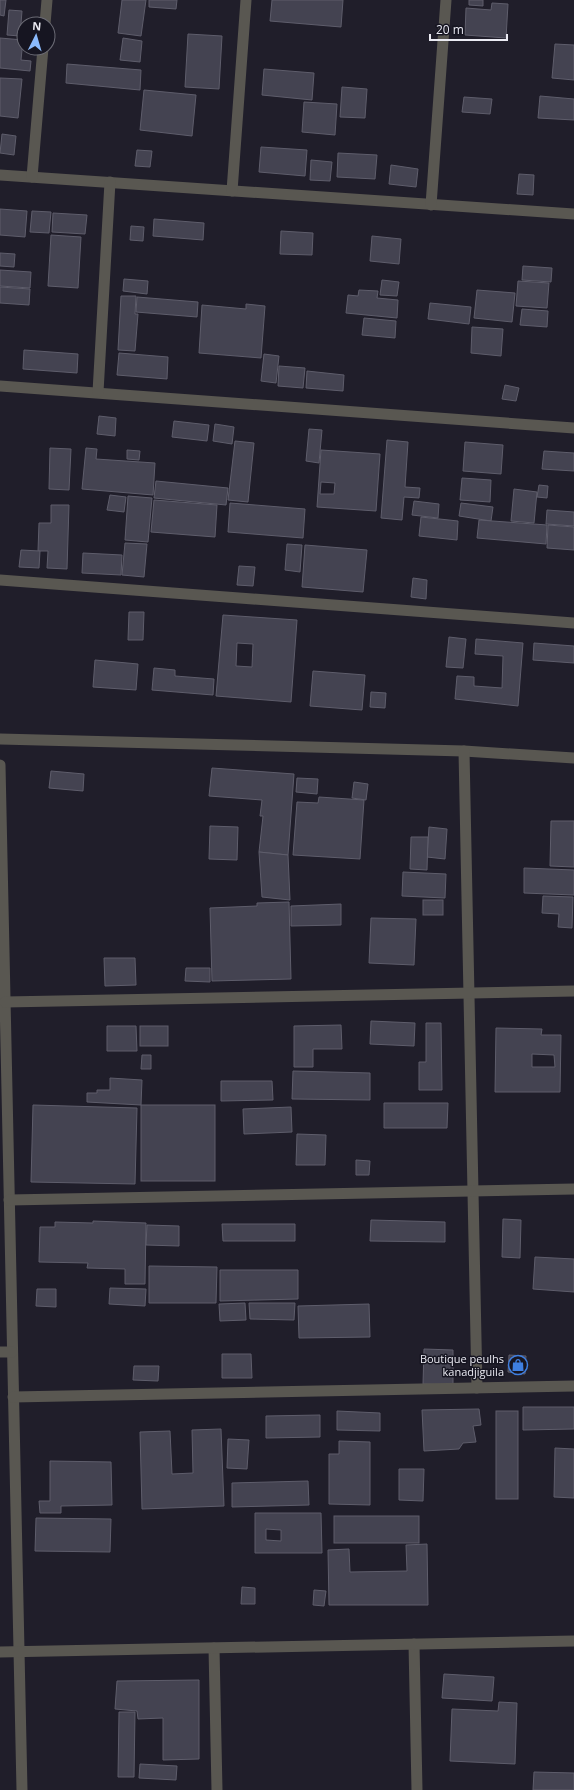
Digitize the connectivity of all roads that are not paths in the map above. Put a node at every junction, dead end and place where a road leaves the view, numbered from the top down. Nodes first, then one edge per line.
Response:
1 (47, 0) edge
2 (246, 0) edge
3 (446, 0) edge
4 (46, 16) edge
5 (42, 56) edge
6 (0, 175) edge
7 (32, 177) junction
8 (110, 182) junction
9 (232, 191) junction
10 (431, 205) junction
11 (574, 214) edge
12 (0, 386) edge
13 (98, 392) junction
14 (574, 428) edge
15 (0, 580) edge
16 (574, 623) edge
17 (0, 739) edge
18 (464, 751) junction
19 (574, 758) edge
20 (0, 765) edge
21 (574, 991) edge
22 (469, 993) junction
23 (5, 1002) junction
24 (574, 1189) edge
25 (473, 1191) junction
26 (9, 1200) junction
27 (0, 1352) edge
28 (12, 1352) junction
29 (574, 1386) edge
30 (477, 1388) junction
31 (13, 1397) junction
32 (574, 1641) edge
33 (414, 1644) junction
34 (214, 1648) junction
35 (0, 1652) edge
36 (19, 1652) junction
37 (22, 1790) edge
38 (217, 1790) edge
39 (417, 1790) edge

1 - 4 street
2 - 9 street
3 - 10 street
5 - 7 street
6 - 7 street
7 - 8 street
8 - 9 street
8 - 13 street
9 - 10 street
10 - 11 street
12 - 13 street
13 - 14 street
15 - 16 street
17 - 18 street
18 - 19 street
18 - 22 street
20 - 23 street
21 - 22 street
22 - 23 street
22 - 25 street
23 - 26 street
24 - 25 street
25 - 26 street
25 - 30 street
26 - 28 street
27 - 28 street
28 - 31 street
29 - 30 street
30 - 31 street
31 - 36 street
32 - 33 street
33 - 34 street
33 - 39 street
34 - 36 street
34 - 38 street
35 - 36 street
36 - 37 street

